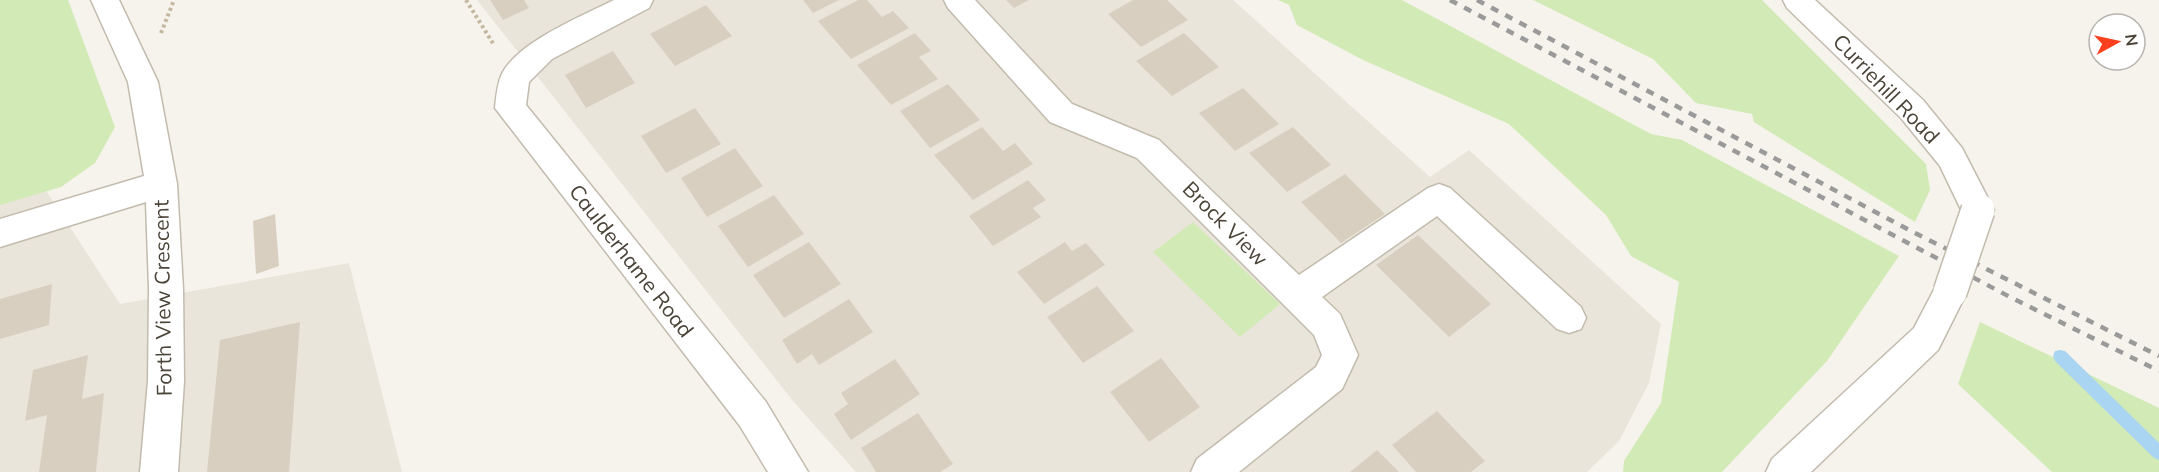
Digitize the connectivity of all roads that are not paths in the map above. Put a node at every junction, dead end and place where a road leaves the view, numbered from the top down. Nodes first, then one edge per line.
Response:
1 (105, 0) edge
2 (639, 0) edge
3 (958, 0) edge
4 (1797, 0) edge
5 (161, 184) junction
6 (0, 233) edge
7 (1297, 296) junction
8 (1569, 318) dead end
9 (159, 472) edge
10 (789, 472) edge
11 (1210, 472) edge
12 (1785, 472) edge

1 - 5 street
2 - 10 street, Caulderhame Road
3 - 7 street, Brock View
4 - 12 street, Curriehill Road, bridge
5 - 6 street, Forth View Crescent
5 - 9 street, Forth View Crescent
7 - 8 street
7 - 11 street, Brock View

